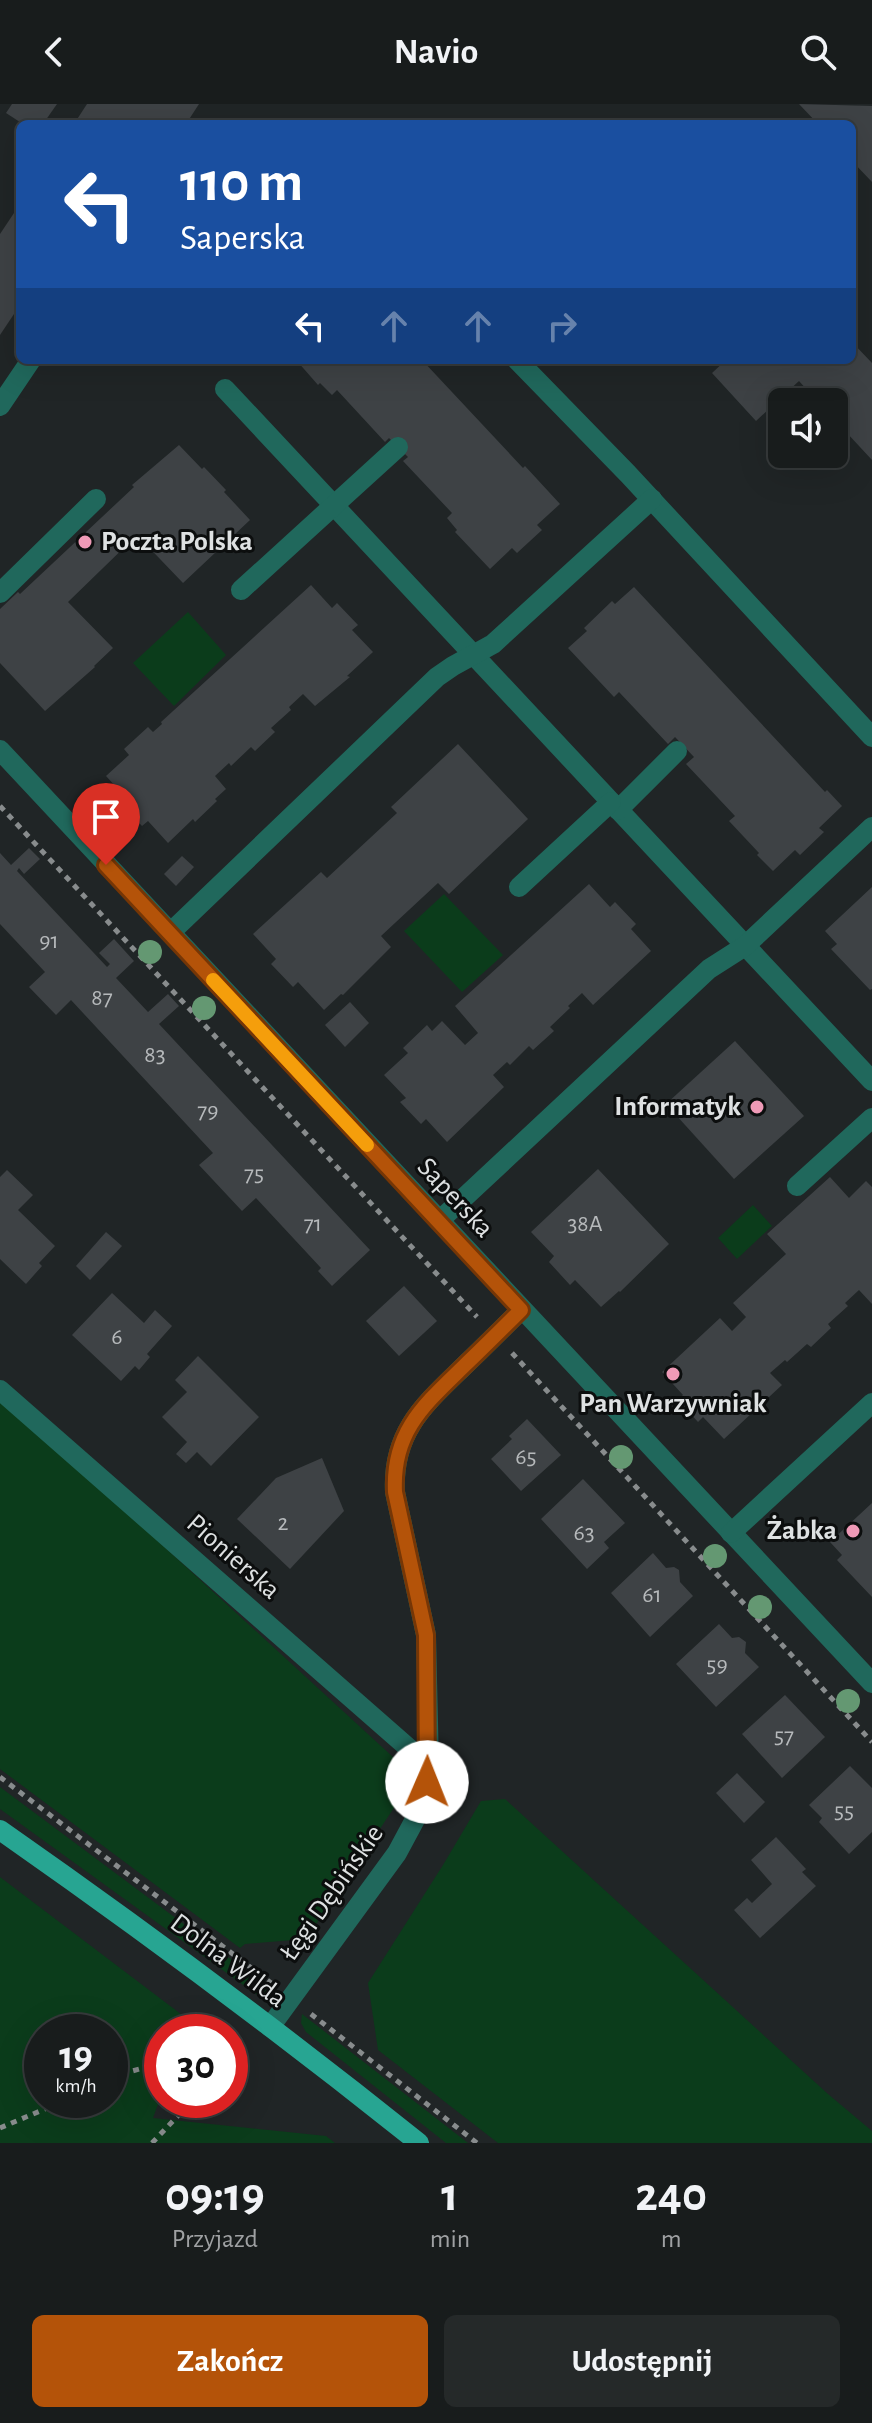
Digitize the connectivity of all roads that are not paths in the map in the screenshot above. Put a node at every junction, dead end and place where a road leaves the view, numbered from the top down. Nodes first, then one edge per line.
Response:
1 (28, 364) edge
2 (521, 364) edge
3 (225, 389) dead end
4 (0, 406) edge
5 (398, 447) dead end
6 (96, 499) dead end
7 (652, 499) junction
8 (334, 505) junction
9 (241, 590) dead end
10 (0, 593) edge
11 (474, 656) junction
12 (872, 737) edge
13 (0, 750) edge
14 (677, 751) dead end
15 (614, 806) junction
16 (872, 827) edge
17 (519, 887) dead end
18 (170, 933) junction
19 (745, 946) junction
20 (872, 1081) edge
21 (872, 1118) edge
22 (797, 1186) dead end
23 (439, 1221) junction
24 (521, 1310) junction
25 (0, 1390) edge
26 (872, 1403) edge
27 (731, 1533) junction
28 (872, 1683) edge
29 (429, 1766) junction
30 (0, 1830) edge
31 (270, 2027) junction
32 (419, 2143) edge

1 - 4 street
2 - 7 street
3 - 8 street
5 - 8 street
6 - 10 street
7 - 11 street
7 - 12 street
8 - 9 street
8 - 11 street
11 - 15 street
11 - 18 street
13 - 18 street, Saperska
14 - 15 street
15 - 17 street
15 - 19 street
16 - 19 street
18 - 23 street, Saperska
19 - 20 street
19 - 23 street
21 - 22 street
23 - 24 street, Saperska
24 - 27 street, Saperska
24 - 29 street, Łęgi Dębińskie
25 - 29 street, Pionierska
26 - 27 street
27 - 28 street, Saperska
29 - 31 street, Łęgi Dębińskie
30 - 31 main road, Dolna Wilda
31 - 32 main road, Dolna Wilda

